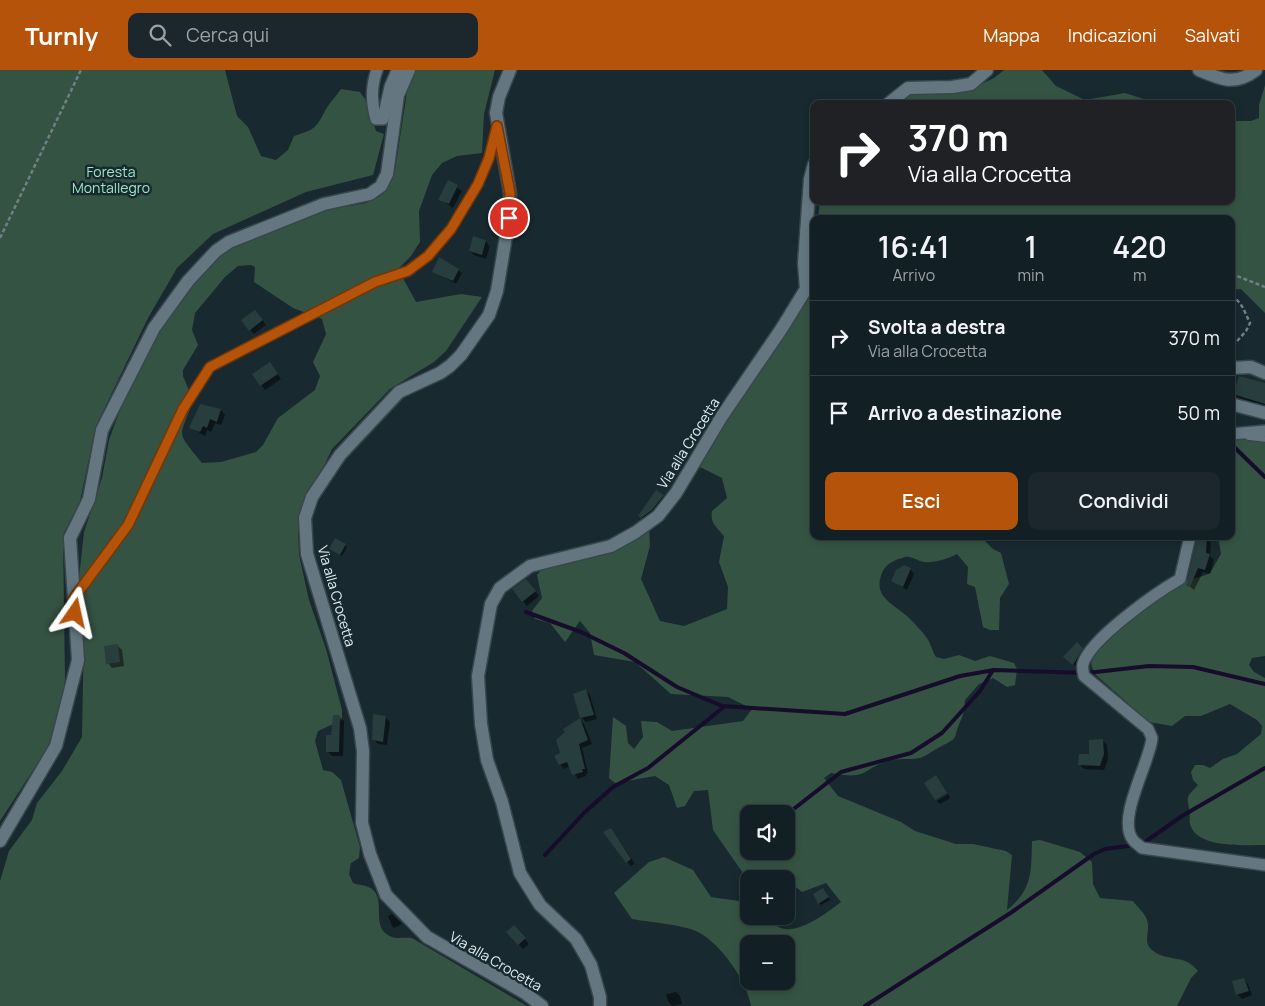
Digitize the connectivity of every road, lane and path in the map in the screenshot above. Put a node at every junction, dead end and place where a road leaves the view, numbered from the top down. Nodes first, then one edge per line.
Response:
1 (82, 70) edge
2 (377, 70) edge
3 (408, 70) edge
4 (510, 70) edge
5 (987, 70) edge
6 (1199, 70) edge
7 (1256, 70) edge
8 (893, 100) edge
9 (497, 126) junction
10 (810, 179) edge
11 (0, 238) edge
12 (1235, 277) edge
13 (1265, 287) edge
14 (1235, 300) edge
15 (1235, 343) edge
16 (1235, 368) edge
17 (1265, 373) edge
18 (1235, 405) edge
19 (1265, 413) edge
20 (1265, 431) edge
21 (1235, 435) edge
22 (1235, 435) edge
23 (1265, 439) edge
24 (1189, 540) edge
25 (74, 598) junction
26 (0, 841) edge
27 (1265, 865) edge
28 (542, 1006) edge
29 (600, 1006) edge

1 - 11 path
2 - 3 street
3 - 25 street
4 - 9 street, Via alla Crocetta
5 - 8 street
6 - 7 street
9 - 25 lane
9 - 28 street, Via alla Crocetta
10 - 29 street, Via alla Crocetta
12 - 13 path
14 - 15 path
16 - 17 street
18 - 19 street
20 - 21 street
22 - 23 lane
24 - 27 street
25 - 26 street

